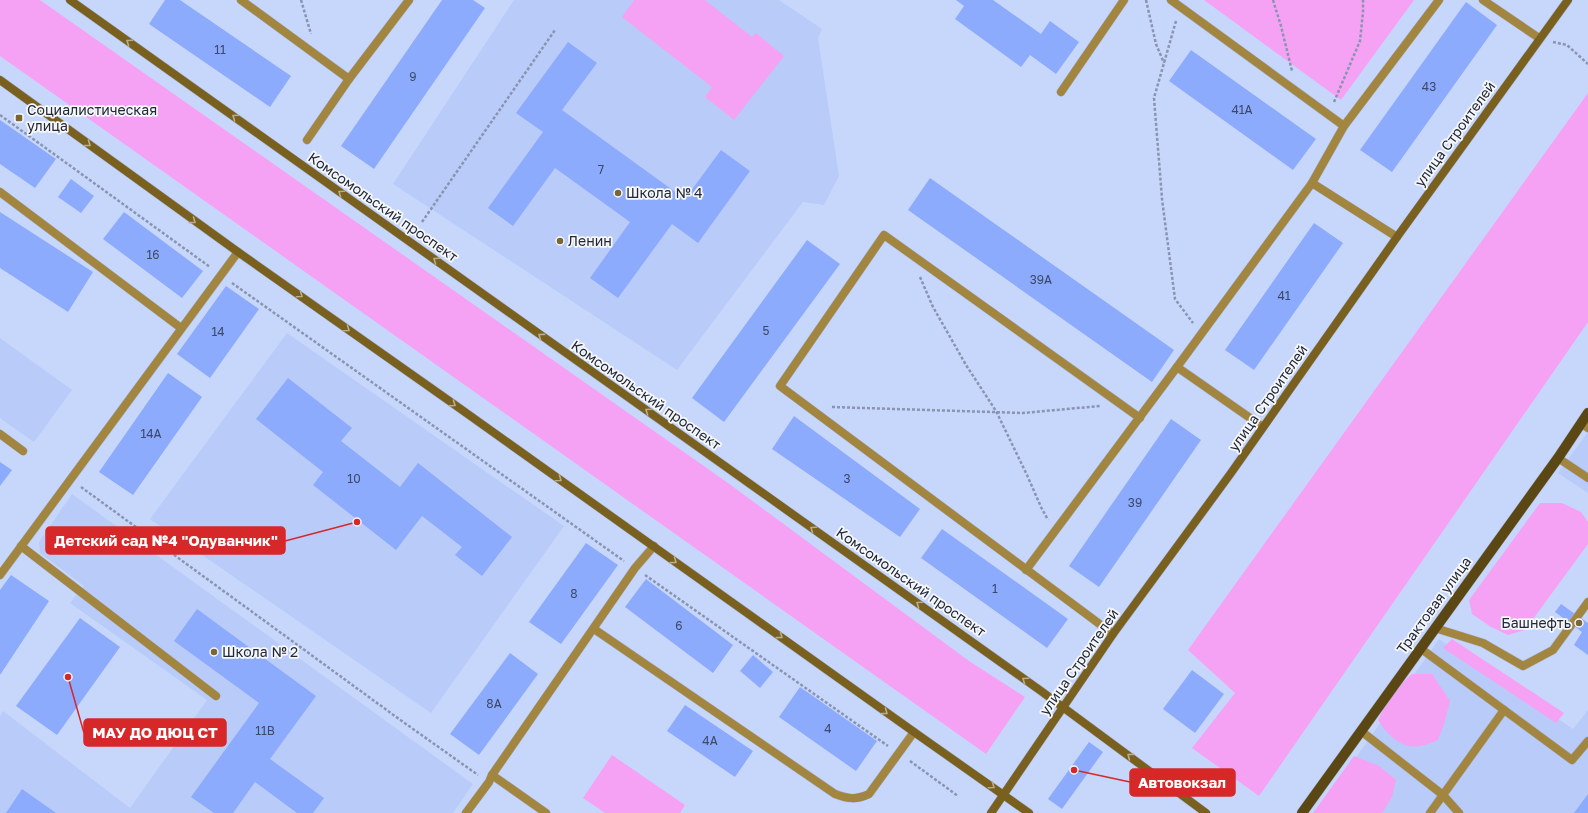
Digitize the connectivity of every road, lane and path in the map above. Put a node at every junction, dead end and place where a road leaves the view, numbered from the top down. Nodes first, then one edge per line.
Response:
1 (70, 0) edge
2 (241, 0) edge
3 (301, 0) edge
4 (409, 0) edge
5 (1124, 0) edge
6 (1146, 0) edge
7 (1171, 0) edge
8 (1272, 0) edge
9 (1363, 0) edge
10 (1439, 0) edge
11 (1483, 0) edge
12 (1568, 0) edge
13 (1180, 7) junction
14 (555, 30) dead end
15 (1539, 38) junction
16 (317, 54) junction
17 (1164, 64) junction
18 (1588, 64) edge
19 (349, 79) junction
20 (0, 80) edge
21 (1061, 92) dead end
22 (1298, 93) junction
23 (0, 115) edge
24 (1333, 118) junction
25 (1344, 126) junction
26 (307, 140) dead end
27 (1312, 183) junction
28 (0, 192) edge
29 (422, 222) dead end
30 (1397, 237) junction
31 (238, 252) junction
32 (909, 253) junction
33 (221, 275) junction
34 (181, 328) junction
35 (1201, 334) junction
36 (1177, 367) junction
37 (1121, 404) junction
38 (809, 408) junction
39 (996, 411) junction
40 (1588, 413) edge
41 (1140, 418) junction
42 (1584, 425) edge
43 (1262, 428) junction
44 (0, 434) edge
45 (23, 451) dead end
46 (1558, 458) junction
47 (1588, 478) edge
48 (70, 479) junction
49 (1055, 531) junction
50 (21, 546) junction
51 (654, 546) junction
52 (635, 568) junction
53 (1026, 570) junction
54 (0, 575) edge
55 (1588, 602) edge
56 (1435, 628) junction
57 (594, 629) junction
58 (1113, 634) junction
59 (1420, 648) junction
60 (216, 696) dead end
61 (1064, 707) junction
62 (1504, 710) junction
63 (1361, 731) junction
64 (914, 732) junction
65 (1588, 740) edge
66 (898, 753) junction
67 (490, 779) junction
68 (1004, 795) junction
69 (1443, 795) junction
70 (958, 796) dead end
71 (466, 813) edge
72 (546, 813) edge
73 (991, 813) edge
74 (1029, 813) edge
75 (1206, 813) edge
76 (1302, 813) edge
77 (1430, 813) edge
78 (1459, 813) edge

61 -> 1 main road, Комсомольский проспект
2 - 16 lane
3 - 16 path
4 - 19 lane
5 - 21 lane
6 - 17 path
7 - 13 lane
8 - 22 path
9 - 24 path
10 - 25 lane
11 - 15 lane
12 - 15 main road, улица Строителей
13 - 17 path
13 - 22 lane
14 - 29 path
15 - 18 path
15 - 30 main road, улица Строителей
16 - 19 lane
17 - 35 path
19 - 26 lane
20 -> 31 main road
22 - 24 lane
23 - 33 path
24 - 25 lane
25 - 27 lane
27 - 30 lane
27 - 35 lane
28 - 34 lane
30 - 43 main road, улица Строителей
31 - 33 lane
31 -> 51 main road
32 - 37 lane
32 - 38 lane
32 - 39 path
33 - 34 lane
33 - 52 path
34 - 48 lane
35 - 36 lane
36 - 41 lane
36 - 43 lane
37 - 39 path
37 - 41 lane
38 - 39 path
38 - 53 lane
39 - 49 path
40 - 42 main road, Трактовая улица
41 - 49 lane
42 - 46 main road, Трактовая улица
43 - 58 main road, улица Строителей
44 - 45 lane
46 - 47 lane
46 - 56 main road, Трактовая улица
48 - 50 lane
48 - 67 path
49 - 53 lane
50 - 54 lane
50 - 60 lane
51 - 52 lane
51 -> 64 main road
52 - 57 lane
52 - 66 path
53 - 58 lane
55 - 56 lane
56 - 59 main road, Трактовая улица
57 - 66 lane
57 - 67 lane
58 - 61 main road, улица Строителей
59 - 62 lane
59 - 63 main road, Трактовая улица
61 - 68 main road, улица Строителей
75 -> 61 main road, Комсомольский проспект
62 - 65 lane
62 - 69 lane
63 - 69 lane
63 - 76 main road, Трактовая улица
64 - 66 lane
64 -> 68 main road
66 - 70 path
67 - 71 lane
67 - 72 lane
68 - 73 main road, улица Строителей
68 - 74 main road
69 - 77 lane
69 - 78 lane

